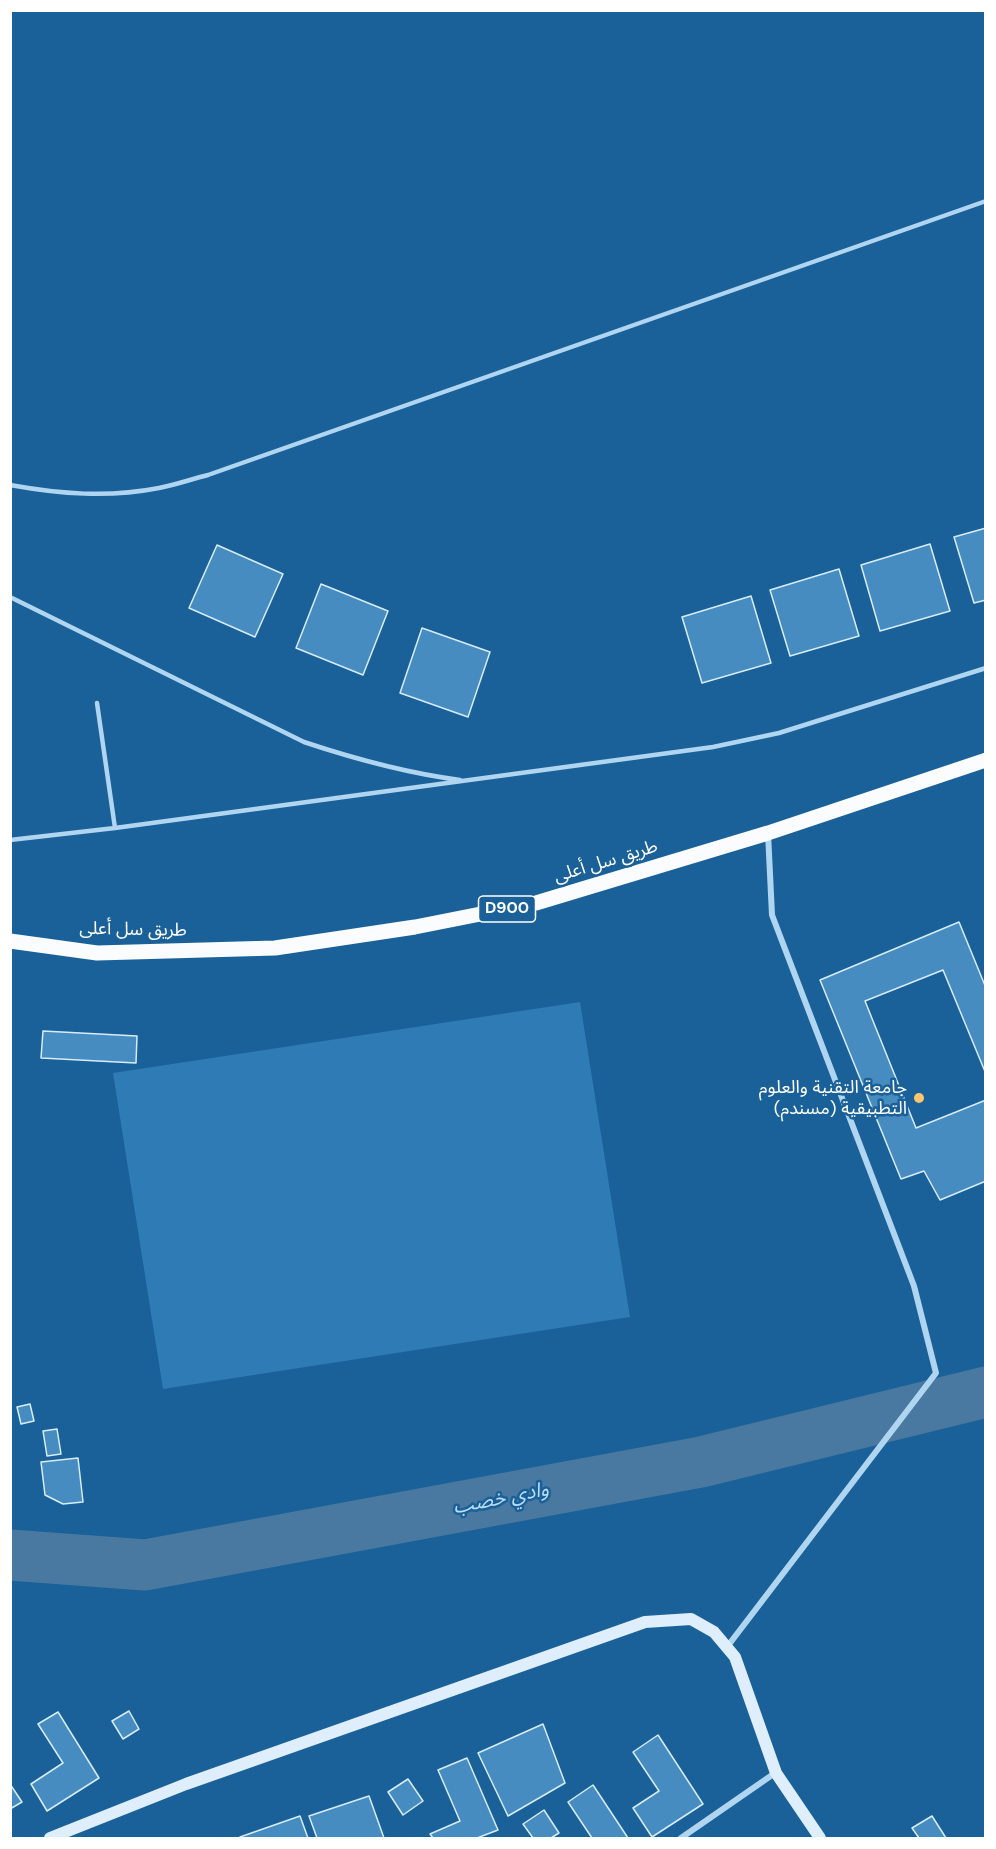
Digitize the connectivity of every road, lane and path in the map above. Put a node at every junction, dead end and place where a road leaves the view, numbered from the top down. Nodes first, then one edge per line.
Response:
1 (986, 201) edge
2 (10, 485) edge
3 (10, 597) edge
4 (986, 668) edge
5 (97, 703) dead end
6 (986, 760) edge
7 (465, 781) junction
8 (115, 828) junction
9 (768, 833) junction
10 (10, 840) edge
11 (10, 941) edge
12 (727, 1647) junction
13 (776, 1773) junction
14 (51, 1839) edge
15 (681, 1839) edge
16 (820, 1839) edge

1 - 2 lane
3 - 7 lane
4 - 7 lane
5 - 8 lane
6 - 9 main road, طريق سل أعلى / D900
7 - 8 lane
8 - 10 lane
9 - 11 main road, طريق سل أعلى / D900
9 - 12 street
12 - 13 street
12 - 14 street
13 - 15 street
13 - 16 street

